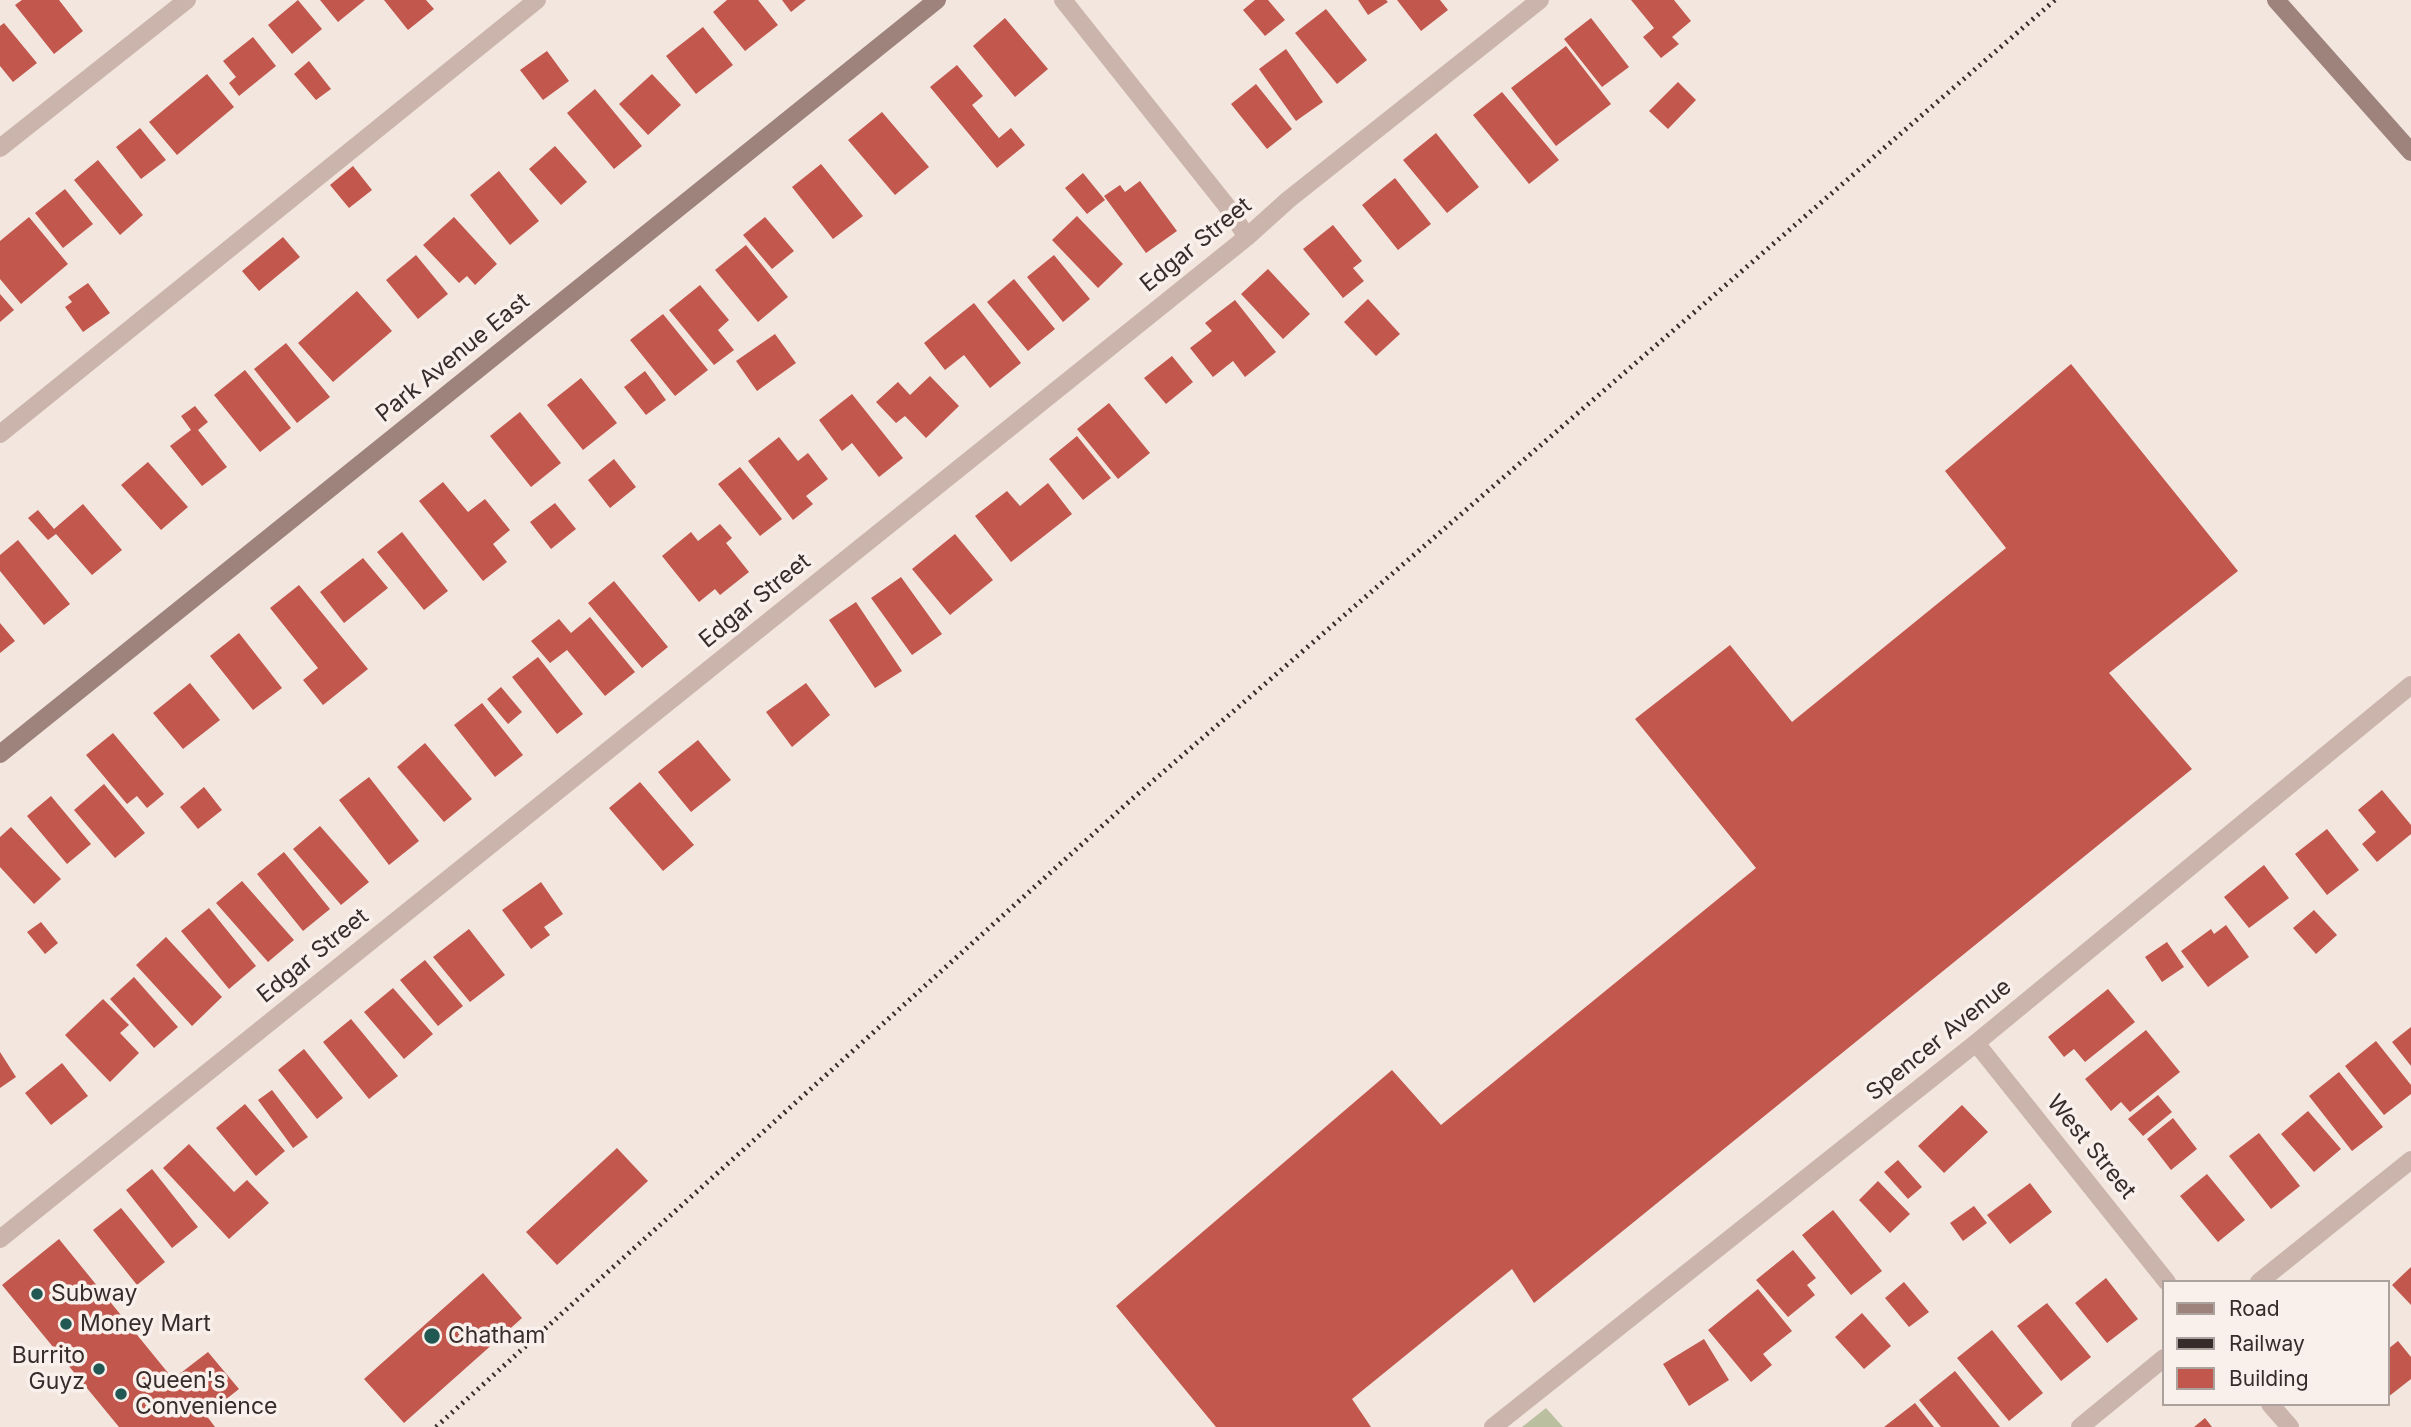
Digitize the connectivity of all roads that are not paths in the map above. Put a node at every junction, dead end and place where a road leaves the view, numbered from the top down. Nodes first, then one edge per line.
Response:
1 (187, 0) edge
2 (537, 0) edge
3 (937, 0) edge
4 (1063, 0) edge
5 (1540, 0) edge
6 (2276, 0) edge
7 (0, 148) edge
8 (2411, 152) edge
9 (1247, 237) junction
10 (0, 435) edge
11 (2411, 685) edge
12 (0, 754) edge
13 (1976, 1043) junction
14 (2411, 1160) edge
15 (0, 1239) edge
16 (2165, 1280) edge
17 (2261, 1280) edge
18 (2162, 1360) edge
19 (2272, 1406) edge
20 (1493, 1427) edge
21 (2080, 1427) edge
22 (2290, 1427) edge

1 - 7 street
2 - 10 street
3 - 12 main road, Park Avenue East
4 - 9 street
5 - 9 street, Edgar Street
6 - 8 main road
9 - 15 street, Edgar Street
11 - 13 street, Spencer Avenue
13 - 16 street, West Street
13 - 20 street, Spencer Avenue
14 - 17 street
18 - 21 street
19 - 22 street

